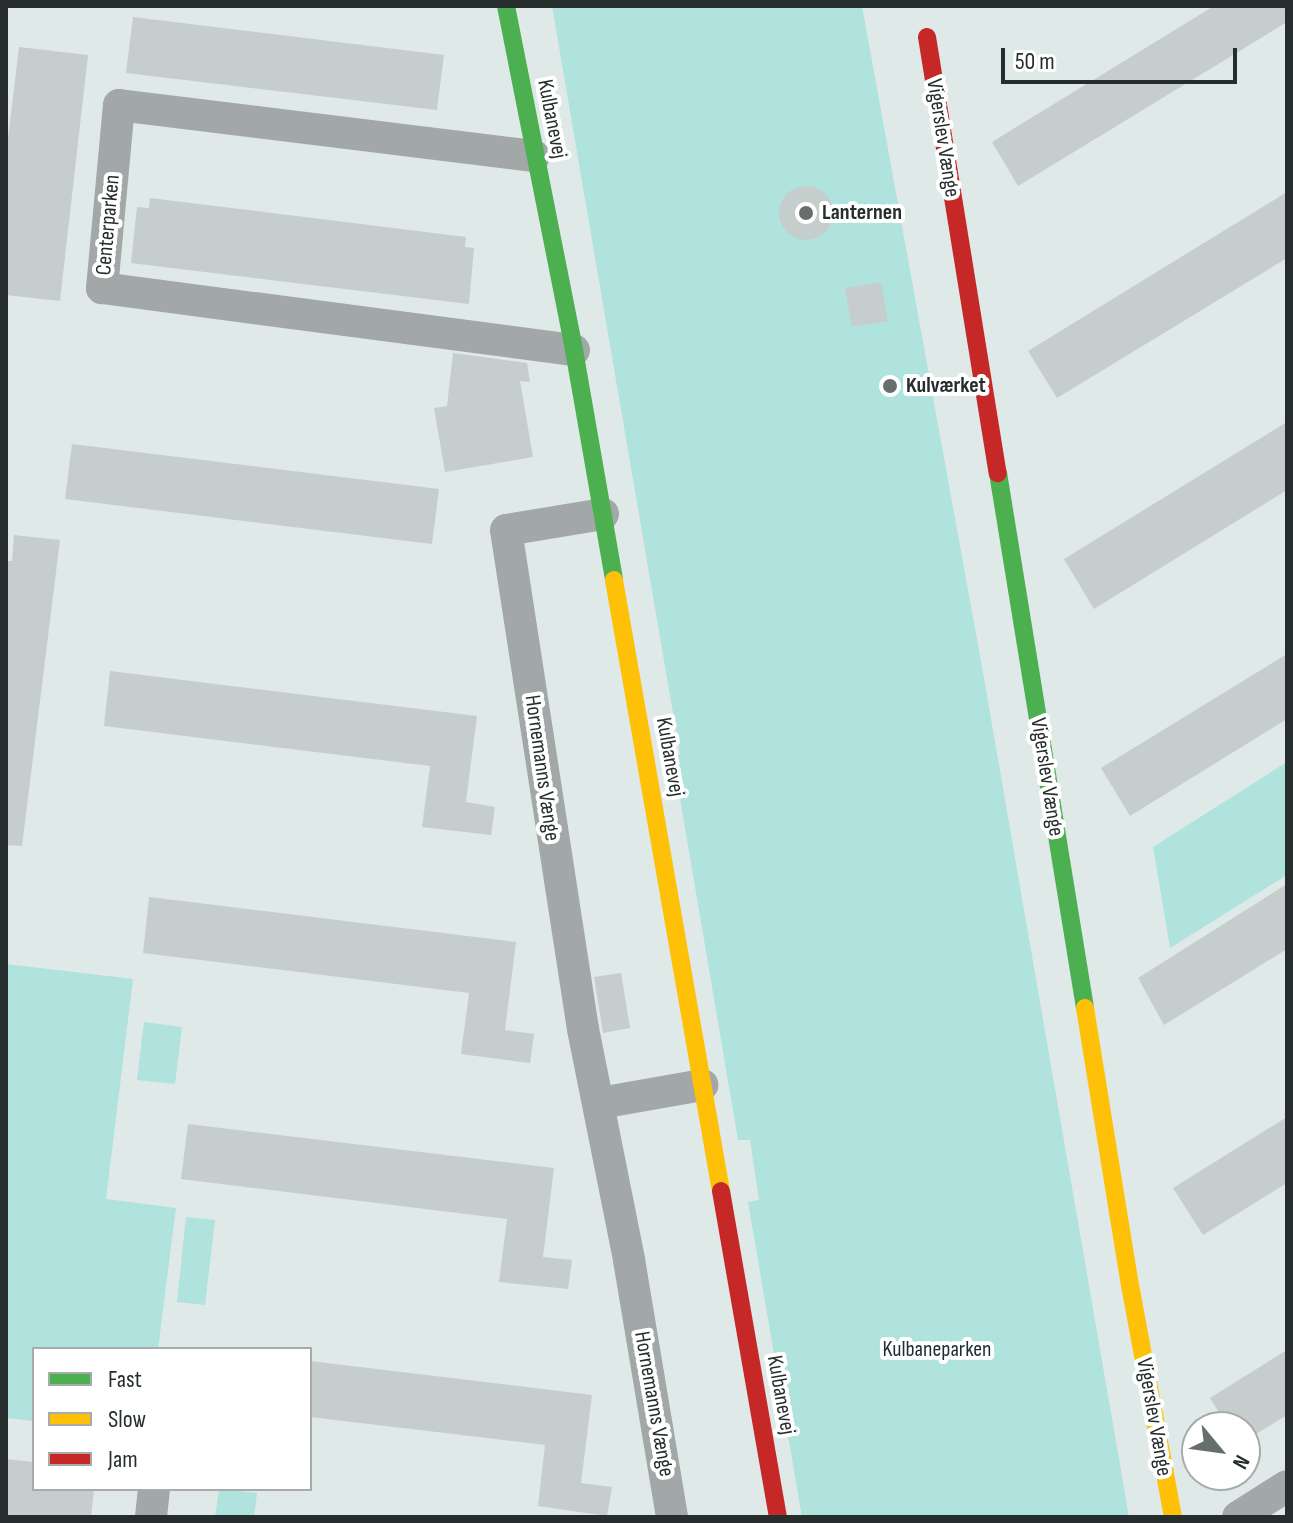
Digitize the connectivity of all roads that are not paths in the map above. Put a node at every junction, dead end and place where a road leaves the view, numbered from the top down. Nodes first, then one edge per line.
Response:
1 (506, 6) edge
2 (927, 37) dead end
3 (534, 156) junction
4 (574, 350) junction
5 (603, 514) junction
6 (702, 1085) junction
7 (600, 1103) junction
8 (1287, 1486) edge
9 (154, 1491) edge
10 (151, 1517) edge
11 (672, 1517) edge
12 (778, 1517) edge
13 (1173, 1517) edge
14 (1238, 1517) edge

1 - 3 street, Kulbanevej
2 - 13 street, Vigerslev Vænge
3 - 4 street, Kulbanevej
3 - 4 street, Centerparken
4 - 5 street, Kulbanevej
5 - 6 street, Kulbanevej
5 - 7 street, Hornemanns Vænge
6 - 7 street
6 - 12 street, Kulbanevej
7 - 11 street, Hornemanns Vænge
8 - 14 street
9 - 10 street

